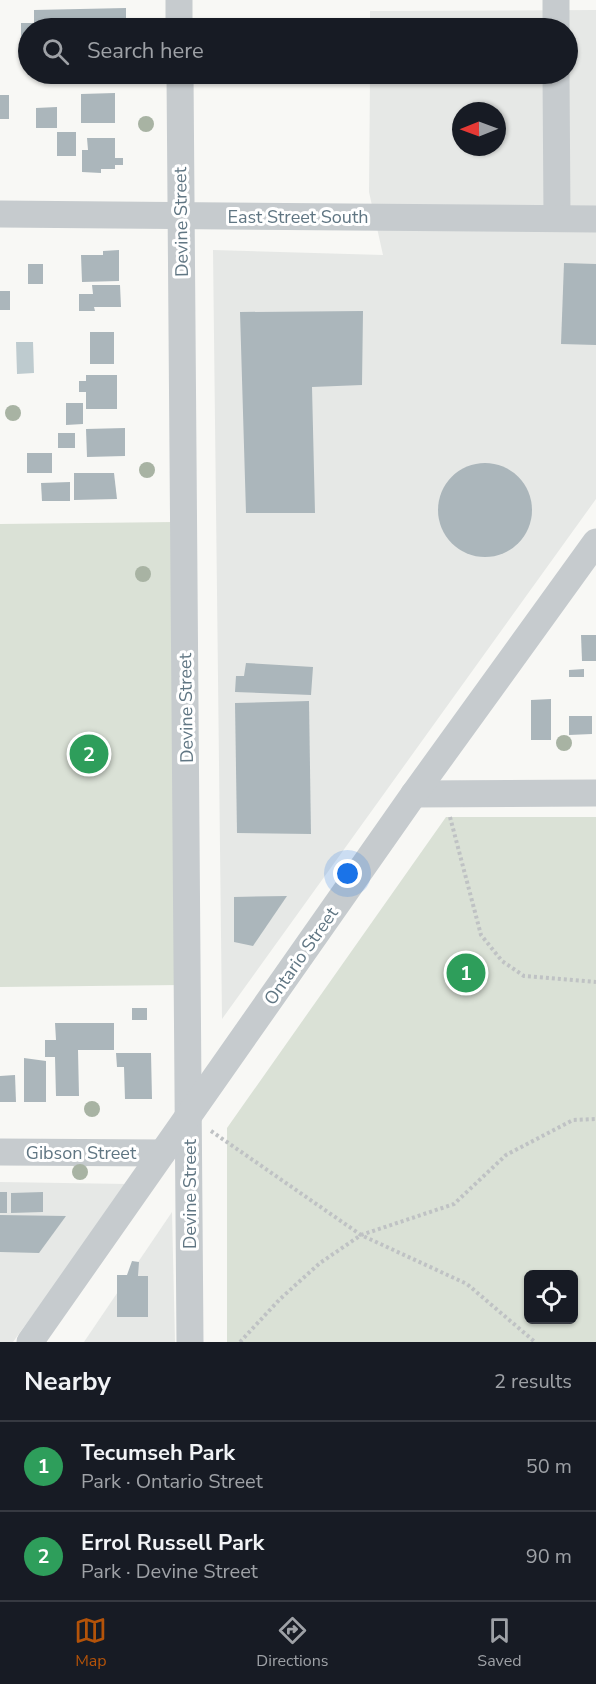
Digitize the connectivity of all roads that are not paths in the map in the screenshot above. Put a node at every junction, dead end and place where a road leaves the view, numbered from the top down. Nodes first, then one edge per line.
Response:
1 (179, 0) edge
2 (556, 0) edge
3 (179, 18) edge
4 (556, 18) edge
5 (180, 84) edge
6 (556, 84) edge
7 (0, 214) edge
8 (180, 216) junction
9 (557, 218) junction
10 (596, 219) edge
11 (596, 542) edge
12 (596, 793) edge
13 (414, 794) junction
14 (190, 1116) junction
15 (0, 1152) edge
16 (162, 1153) junction
17 (30, 1342) edge
18 (190, 1342) edge

1 - 3 street
2 - 4 street
5 - 8 street, Devine Street
6 - 9 street
7 - 8 street, East Street South
8 - 9 street, East Street South
8 - 14 street, Devine Street
9 - 10 street, East Street South
11 - 13 street, Ontario Street
12 - 13 street
13 - 14 street, Ontario Street
14 - 16 street, Ontario Street
14 - 18 street, Devine Street
15 - 16 street, Gibson Street
16 - 17 street, Ontario Street

